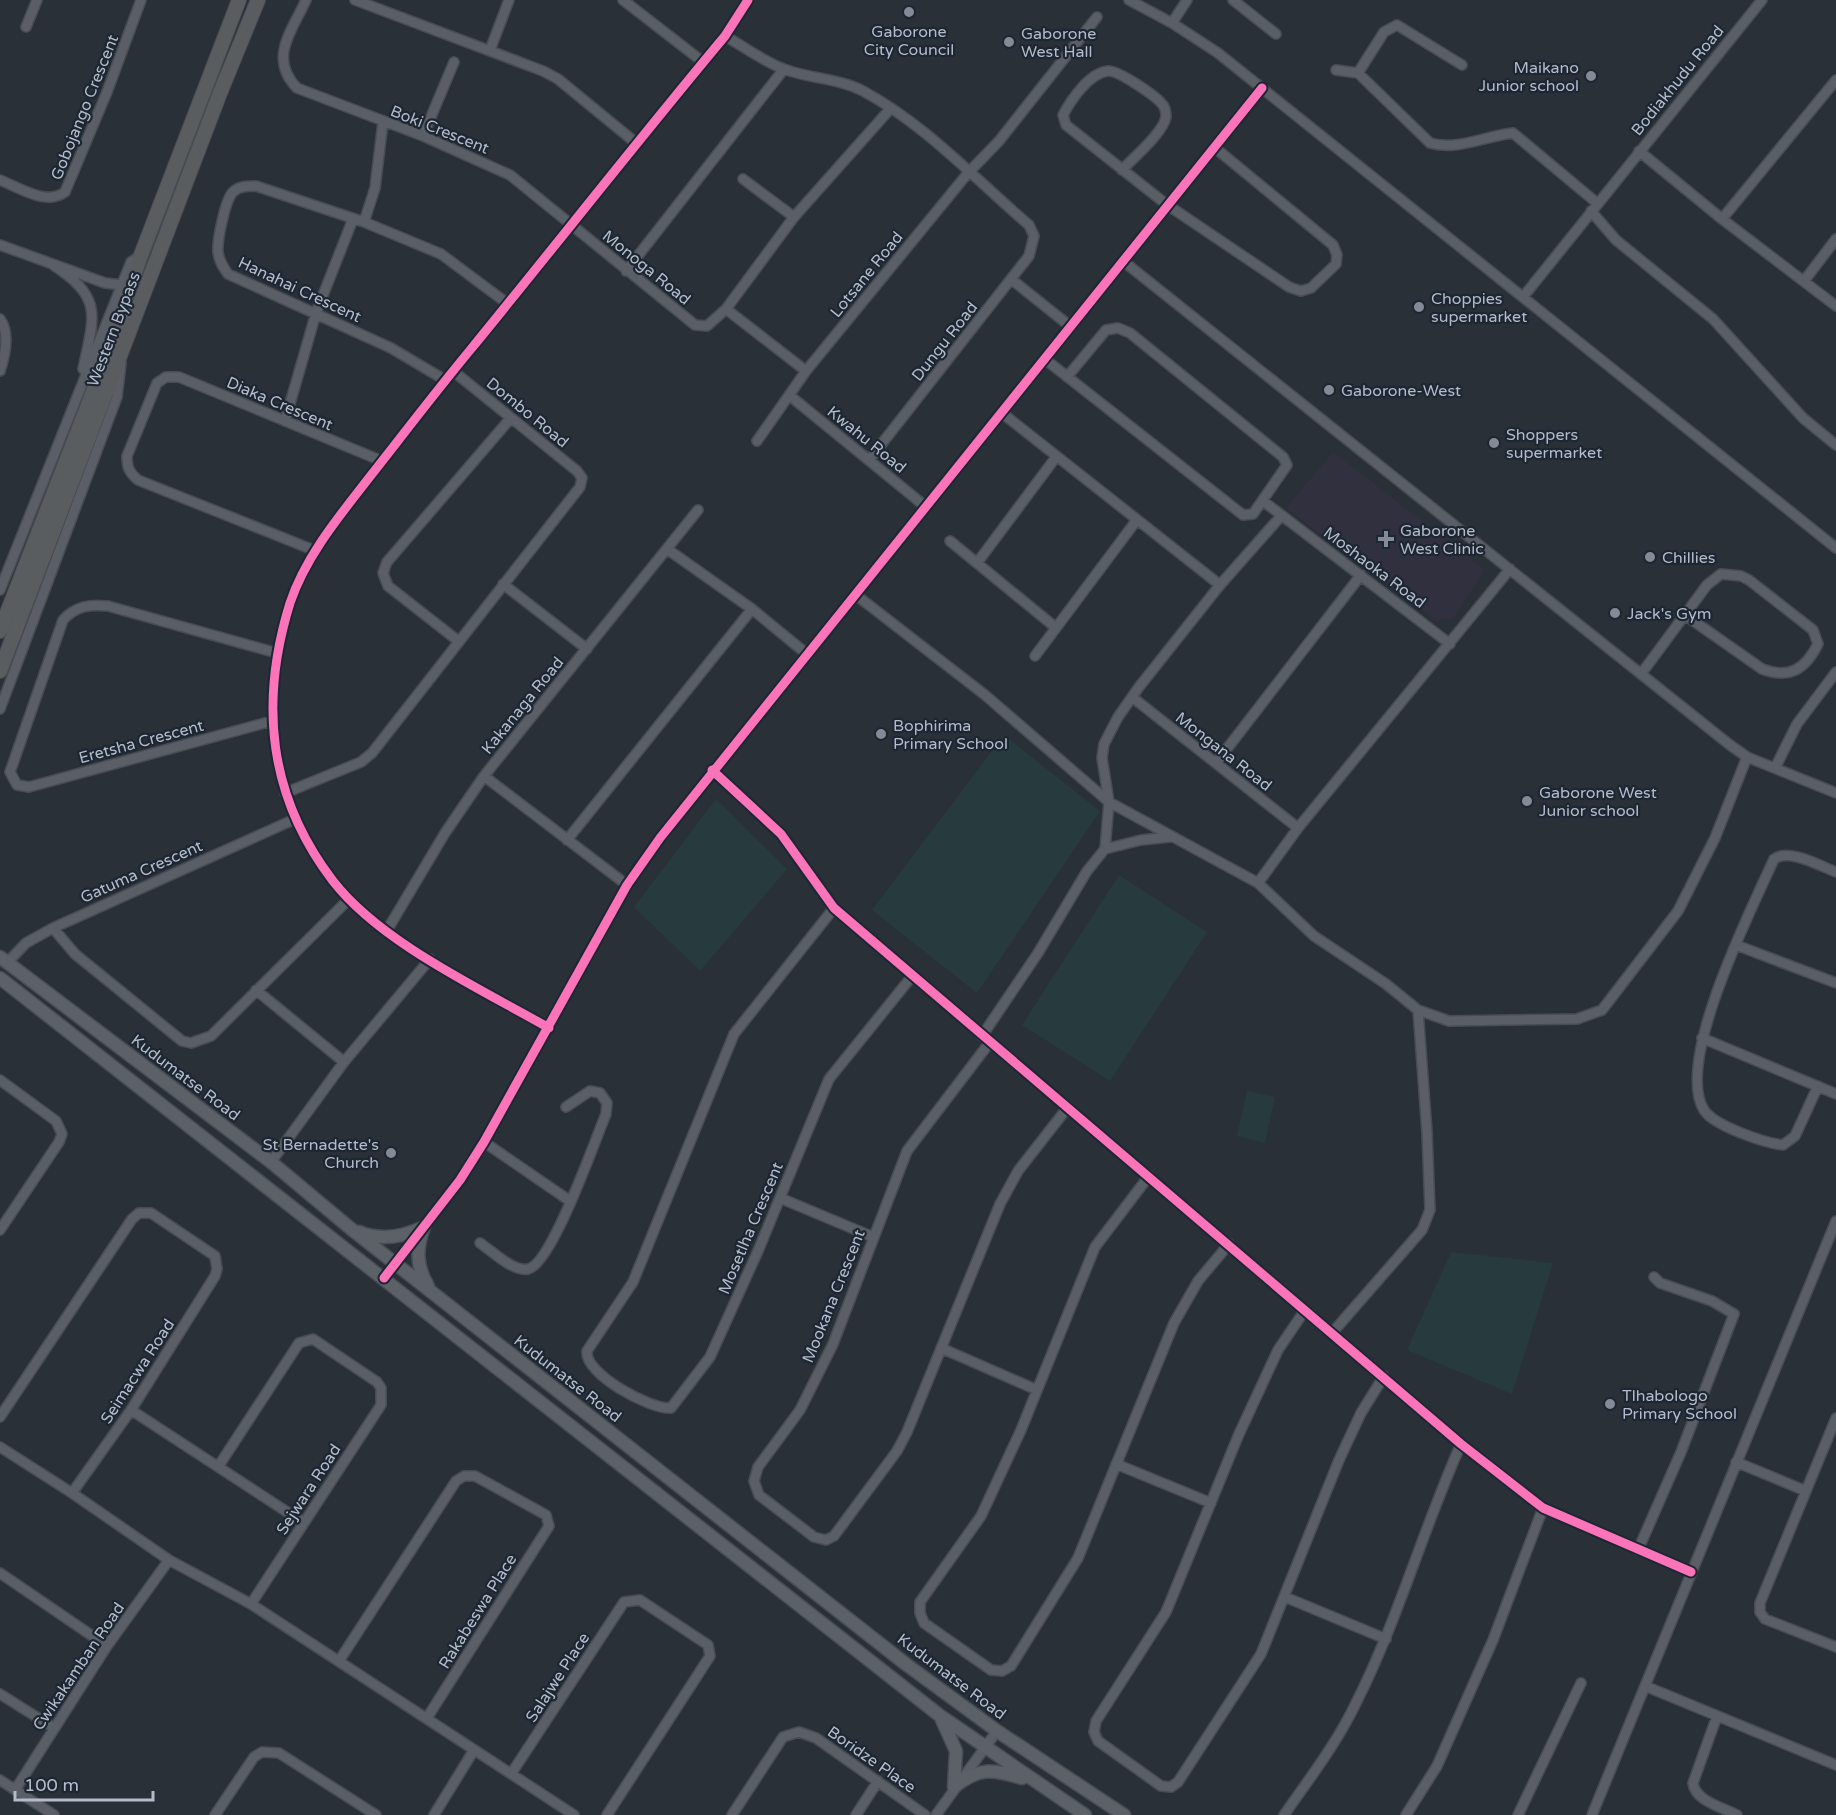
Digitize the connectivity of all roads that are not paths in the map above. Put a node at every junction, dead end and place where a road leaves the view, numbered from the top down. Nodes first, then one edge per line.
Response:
1 (37, 0) edge
2 (141, 0) edge
3 (239, 0) edge
4 (258, 0) edge
5 (306, 0) edge
6 (355, 0) edge
7 (509, 0) edge
8 (623, 0) edge
9 (748, 0) edge
10 (1129, 0) edge
11 (1187, 0) edge
12 (1233, 0) edge
13 (1762, 0) edge
14 (1097, 17) dead end
15 (1172, 23) junction
16 (26, 27) dead end
17 (1276, 34) dead end
18 (725, 36) junction
19 (490, 50) junction
20 (454, 62) dead end
21 (703, 62) junction
22 (1462, 65) dead end
23 (784, 69) junction
24 (1336, 70) dead end
25 (1359, 73) junction
26 (1836, 80) edge
27 (1262, 88) junction
28 (891, 108) junction
29 (383, 122) junction
30 (423, 136) junction
31 (636, 143) junction
32 (1214, 147) junction
33 (1639, 152) junction
34 (1122, 170) junction
35 (968, 173) junction
36 (743, 179) dead end
37 (0, 180) edge
38 (1166, 204) junction
39 (1594, 207) junction
40 (794, 217) junction
41 (353, 219) junction
42 (1722, 219) junction
43 (364, 222) junction
44 (572, 225) junction
45 (1836, 239) edge
46 (0, 245) edge
47 (141, 255) junction
48 (1123, 261) junction
49 (53, 265) junction
50 (626, 271) junction
51 (1011, 279) junction
52 (1804, 281) junction
53 (123, 285) junction
54 (1523, 297) junction
55 (508, 304) junction
56 (1836, 306) edge
57 (726, 309) junction
58 (316, 313) junction
59 (0, 319) edge
60 (1071, 327) junction
61 (122, 352) junction
62 (1046, 360) junction
63 (0, 371) edge
64 (453, 371) junction
65 (806, 371) junction
66 (1067, 377) junction
67 (444, 380) junction
68 (78, 392) junction
69 (789, 395) junction
70 (1002, 412) junction
71 (510, 419) junction
72 (285, 421) junction
73 (757, 441) dead end
74 (1836, 445) edge
75 (1056, 457) junction
76 (869, 460) junction
77 (382, 461) junction
78 (1263, 501) junction
79 (926, 507) junction
80 (699, 510) dead end
81 (1281, 516) junction
82 (1136, 521) junction
83 (950, 541) dead end
84 (1836, 548) edge
85 (667, 549) junction
86 (316, 551) junction
87 (977, 562) junction
88 (1510, 569) junction
89 (1361, 575) junction
90 (503, 584) junction
91 (1220, 585) junction
92 (0, 590) edge
93 (856, 595) junction
94 (752, 609) junction
95 (1685, 615) junction
96 (1055, 627) junction
97 (0, 631) edge
98 (458, 640) junction
99 (1450, 644) junction
100 (587, 649) junction
101 (277, 653) junction
102 (808, 655) junction
103 (1035, 656) dead end
104 (0, 671) edge
105 (1836, 672) edge
106 (1641, 674) junction
107 (1132, 697) junction
108 (0, 709) edge
109 (272, 721) junction
110 (1747, 757) junction
111 (1216, 762) junction
112 (1775, 768) junction
113 (712, 770) junction
114 (484, 776) junction
115 (285, 793) junction
116 (1836, 793) edge
117 (1109, 802) junction
118 (295, 819) junction
119 (1298, 828) junction
120 (1171, 837) junction
121 (567, 840) junction
122 (1105, 849) junction
123 (1836, 872) edge
124 (1258, 883) junction
125 (627, 885) junction
126 (349, 899) junction
127 (834, 908) junction
128 (53, 928) junction
129 (386, 932) junction
130 (1736, 945) junction
131 (430, 959) junction
132 (3, 960) edge
133 (913, 975) junction
134 (0, 978) edge
135 (1836, 983) edge
136 (6, 987) edge
137 (256, 990) junction
138 (1418, 1010) junction
139 (549, 1028) junction
140 (1702, 1038) junction
141 (986, 1039) junction
142 (344, 1062) junction
143 (0, 1080) edge
144 (1818, 1086) junction
145 (1836, 1094) edge
146 (566, 1107) dead end
147 (1068, 1107) junction
148 (484, 1142) junction
149 (271, 1162) junction
150 (1149, 1176) junction
151 (780, 1198) junction
152 (570, 1201) junction
153 (1836, 1221) edge
154 (424, 1227) junction
155 (350, 1228) junction
156 (0, 1230) edge
157 (873, 1237) junction
158 (480, 1243) dead end
159 (1229, 1244) junction
160 (395, 1262) junction
161 (1654, 1277) dead end
162 (384, 1278) junction
163 (431, 1291) junction
164 (1305, 1310) junction
165 (1332, 1333) junction
166 (941, 1348) junction
167 (1384, 1376) junction
168 (1037, 1390) junction
169 (131, 1410) junction
170 (0, 1417) edge
171 (1836, 1418) edge
172 (1461, 1444) junction
173 (0, 1447) edge
174 (1736, 1462) junction
175 (1116, 1464) junction
176 (218, 1467) junction
177 (1806, 1491) junction
178 (72, 1493) junction
179 (1211, 1503) junction
180 (1543, 1508) junction
181 (304, 1523) junction
182 (1638, 1550) junction
183 (169, 1560) junction
184 (1691, 1572) junction
185 (0, 1574) edge
186 (1285, 1597) junction
187 (251, 1604) junction
188 (1386, 1640) junction
189 (107, 1646) junction
190 (1836, 1647) edge
191 (339, 1661) junction
192 (1581, 1683) dead end
193 (1646, 1686) junction
194 (0, 1694) edge
195 (939, 1715) junction
196 (1717, 1716) junction
197 (427, 1719) junction
198 (54, 1728) junction
199 (997, 1731) junction
200 (985, 1746) junction
201 (474, 1750) junction
202 (1836, 1764) edge
203 (511, 1774) junction
204 (0, 1780) edge
205 (1030, 1780) junction
206 (878, 1781) junction
207 (954, 1787) junction
208 (15, 1790) junction
209 (54, 1815) edge
210 (216, 1815) edge
211 (376, 1815) edge
212 (434, 1815) edge
213 (574, 1815) edge
214 (607, 1815) edge
215 (732, 1815) edge
216 (856, 1815) edge
217 (925, 1815) edge
218 (936, 1815) edge
219 (1085, 1815) edge
220 (1124, 1815) edge
221 (1284, 1815) edge
222 (1406, 1815) edge
223 (1518, 1815) edge
224 (1592, 1815) edge
225 (1737, 1815) edge

1 - 16 street
2 - 37 street, Gobojango Crescent
3 - 47 highway, Western Bypass
4 - 61 highway, Western Bypass
5 - 29 street, Boki Crescent
6 - 19 street
7 - 19 street
8 - 21 street
9 - 18 street
10 - 15 street
11 - 15 street
12 - 17 street
13 - 33 street, Bodiakhudu Road
14 - 35 street, Lotsane Road
15 - 27 street
18 - 21 street
18 - 23 street
19 - 31 street
20 - 30 street
21 - 31 street
22 - 25 street
23 - 28 street
23 - 50 street
24 - 25 street
25 - 39 street
26 - 42 street
27 - 32 street
27 - 54 street
28 - 35 street
28 - 40 street
29 - 30 street, Boki Crescent
29 - 43 street
30 - 44 street, Boki Crescent
31 - 44 street
32 - 38 street
32 - 38 street
33 - 39 street, Bodiakhudu Road
33 - 42 street
34 - 34 street
34 - 38 street
35 - 51 street, Dungu Road
35 - 65 street, Lotsane Road
36 - 40 street
38 - 48 street
39 - 54 street, Bodiakhudu Road
39 - 74 street
40 - 57 street
41 - 43 street
41 - 58 street
41 - 58 street, Hanahai Crescent
42 - 52 street
43 - 55 street
44 - 50 street, Monoga Road
44 - 55 street
45 - 52 street
46 - 49 street
47 - 53 street
47 - 97 highway, Western Bypass
48 - 60 street
48 - 88 street
49 - 53 street
49 - 68 street
50 - 57 street, Monoga Road
51 - 60 street
51 - 76 street, Dungu Road
52 - 56 street
53 - 68 street
54 - 84 street
55 - 64 street
57 - 65 street
58 - 67 street, Hanahai Crescent
58 - 72 street
59 - 63 street
60 - 62 street
61 - 104 highway, Western Bypass
61 - 108 street
62 - 66 street
62 - 70 street
64 - 67 street
64 - 71 street, Dombo Road
65 - 69 street, Lotsane Road
66 - 78 street
66 - 78 street
67 - 77 street
68 - 92 street
69 - 73 street, Lotsane Road
69 - 76 street, Kwahu Road
70 - 75 street
70 - 79 street
71 - 90 street, Dombo Road
71 - 98 street
72 - 77 street, Diaka Crescent
72 - 86 street, Diaka Crescent
75 - 82 street
75 - 87 street
76 - 79 street, Kwahu Road
77 - 86 street
78 - 81 street, Moshaoka Road
79 - 93 street
80 - 85 street, Kakanaga Road
81 - 89 street, Moshaoka Road
81 - 91 street
82 - 91 street
82 - 96 street
83 - 87 street
85 - 94 street
85 - 100 street, Kakanaga Road
86 - 101 street
87 - 96 street
88 - 99 street
88 - 106 street
89 - 99 street, Moshaoka Road
89 - 111 street
90 - 98 street
90 - 100 street
91 - 107 street
93 - 102 street
93 - 117 street
94 - 102 street
94 - 121 street
95 - 95 street
95 - 106 street
96 - 103 street
98 - 115 street
99 - 119 street
100 - 114 street, Kakanaga Road
101 - 109 street
101 - 109 street, Eretsha Crescent
102 - 113 street
105 - 112 street
106 - 110 street
107 - 111 street, Mongana Road
107 - 117 street
109 - 115 street
110 - 112 street
110 - 138 street
111 - 119 street, Mongana Road
112 - 116 street
113 - 125 street
113 - 127 street
114 - 121 street
114 - 129 street, Kakanaga Road
115 - 118 street
117 - 120 street
117 - 122 street
118 - 126 street
118 - 128 street, Gatuma Crescent
119 - 124 street
120 - 122 street
120 - 124 street
121 - 125 street
122 - 141 street, Mookana Crescent
123 - 130 street
124 - 138 street
125 - 139 street
126 - 129 street
126 - 137 street
127 - 133 street
127 - 151 street, Mosetlha Crescent
128 - 132 street, Gatuma Crescent
128 - 137 street
129 - 131 street
130 - 135 street
130 - 140 street
131 - 139 street
131 - 142 street
132 - 149 main road, Kudumatse Road
133 - 141 street
133 - 151 street, Mosetlha Crescent
134 - 136 main road
136 - 162 main road
137 - 142 street
138 - 165 street
139 - 148 street
140 - 144 street
140 - 144 street
141 - 147 street
141 - 157 street, Mookana Crescent
142 - 149 street
143 - 156 street
144 - 145 street
146 - 152 street
147 - 150 street
147 - 166 street
148 - 152 street
148 - 154 street
149 - 155 main road, Kudumatse Road
150 - 159 street
150 - 168 street
151 - 157 street
152 - 158 street
153 - 174 street
154 - 155 main road
154 - 160 street
154 - 163 main road
155 - 160 main road, Kudumatse Road
157 - 166 street, Mookana Crescent
159 - 164 street
159 - 175 street
160 - 162 street
160 - 163 main road, Kudumatse Road
161 - 182 street
162 - 195 main road
163 - 199 main road, Kudumatse Road
164 - 165 street
164 - 179 street
165 - 167 street
166 - 168 street
167 - 172 street
167 - 186 street
168 - 175 street
169 - 170 street, Seimacwa Road
169 - 176 street
169 - 178 street, Seimacwa Road
171 - 177 street
172 - 180 street
172 - 188 street
173 - 178 street
174 - 177 street
174 - 184 street
175 - 179 street
176 - 181 street
176 - 181 street, Sejwara Road
177 - 190 street
178 - 183 street
179 - 186 street
180 - 182 street
180 - 222 street
181 - 187 street, Sejwara Road
182 - 184 street
183 - 187 street
183 - 189 street, Cwikakamban Road
184 - 193 street
185 - 189 street
186 - 188 street
187 - 191 street
188 - 221 street
189 - 198 street, Cwikakamban Road
191 - 197 street
191 - 197 street, Rakabeswa Place
192 - 223 street
193 - 196 street
193 - 224 street
194 - 198 street
195 - 200 main road
195 - 207 main road
196 - 202 street
196 - 225 street
197 - 201 street
198 - 208 street, Cwikakamban Road
199 - 200 street
199 - 220 main road, Kudumatse Road
200 - 205 main road
200 - 207 street
201 - 203 street
201 - 212 street
203 - 213 street
203 - 214 street, Salajwe Place
204 - 208 street
205 - 207 main road
205 - 219 main road
206 - 215 street, Boridze Place
206 - 216 street
206 - 217 street, Boridze Place
207 - 218 street
208 - 209 street
210 - 211 street

